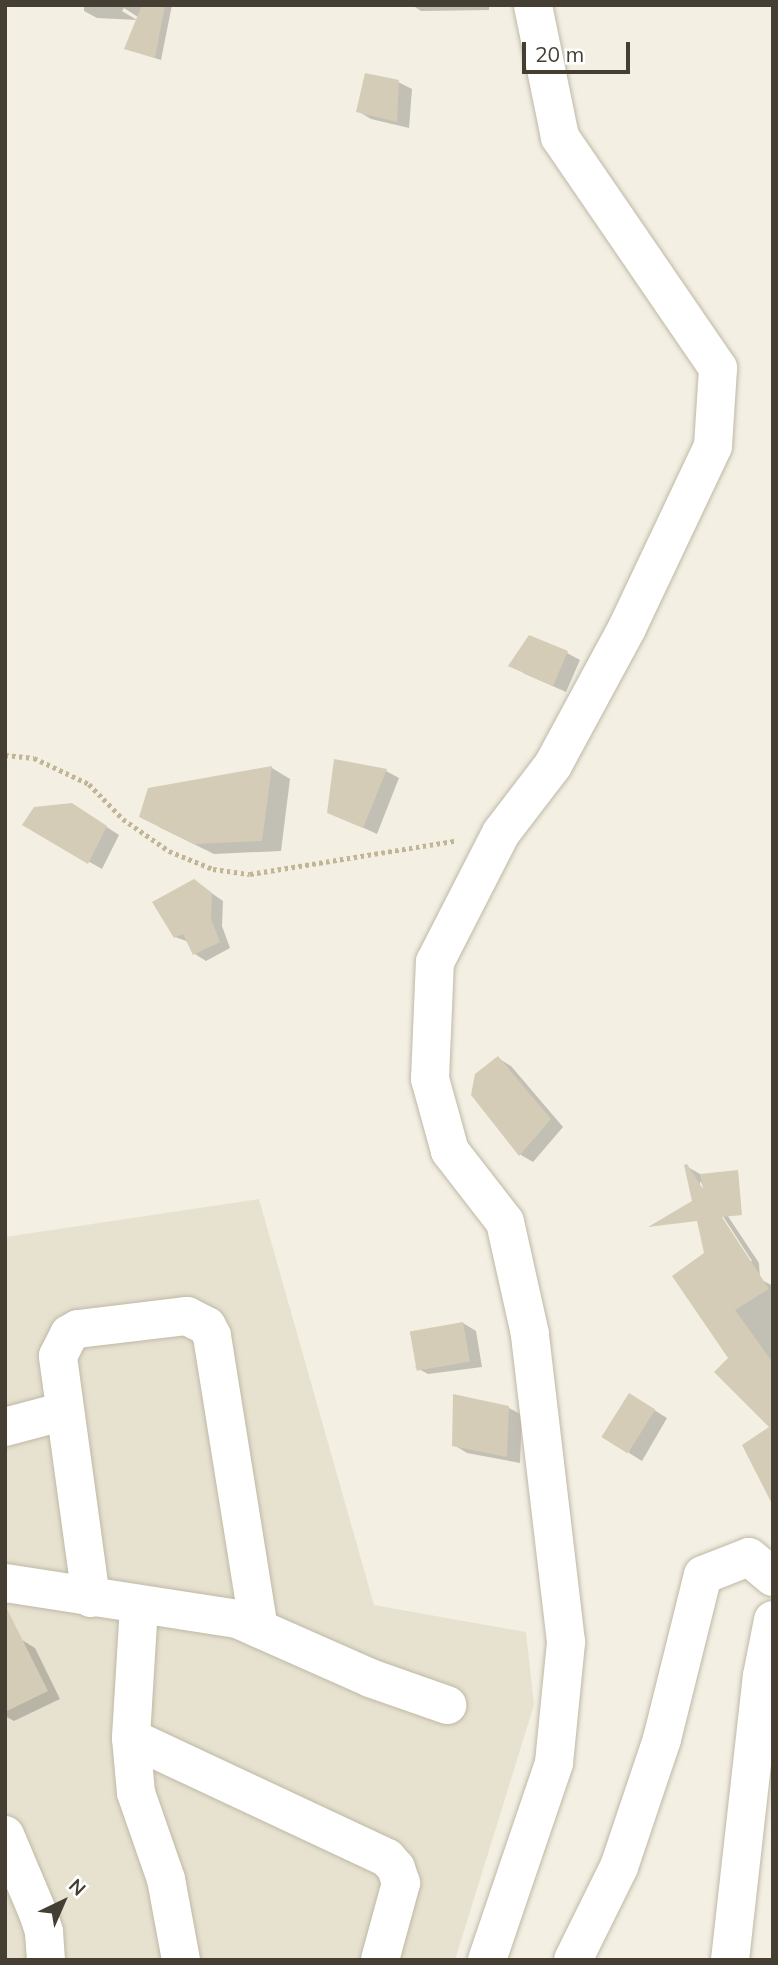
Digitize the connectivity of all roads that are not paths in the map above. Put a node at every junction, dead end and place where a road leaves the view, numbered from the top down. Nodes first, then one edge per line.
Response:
1 (533, 5) edge
2 (65, 1411) junction
3 (5, 1427) edge
4 (773, 1577) edge
5 (5, 1583) edge
6 (91, 1598) junction
7 (139, 1606) junction
8 (773, 1620) edge
9 (259, 1628) junction
10 (447, 1705) dead end
11 (131, 1738) junction
12 (5, 1835) edge
13 (46, 1960) edge
14 (181, 1960) edge
15 (380, 1960) edge
16 (487, 1960) edge
17 (573, 1960) edge
18 (730, 1960) edge

1 - 16 street
2 - 3 street
2 - 6 street
2 - 9 street
4 - 17 street
5 - 6 street
6 - 7 street
7 - 9 street
7 - 11 street
8 - 18 street
9 - 10 street
11 - 14 street
11 - 15 street
12 - 13 street

